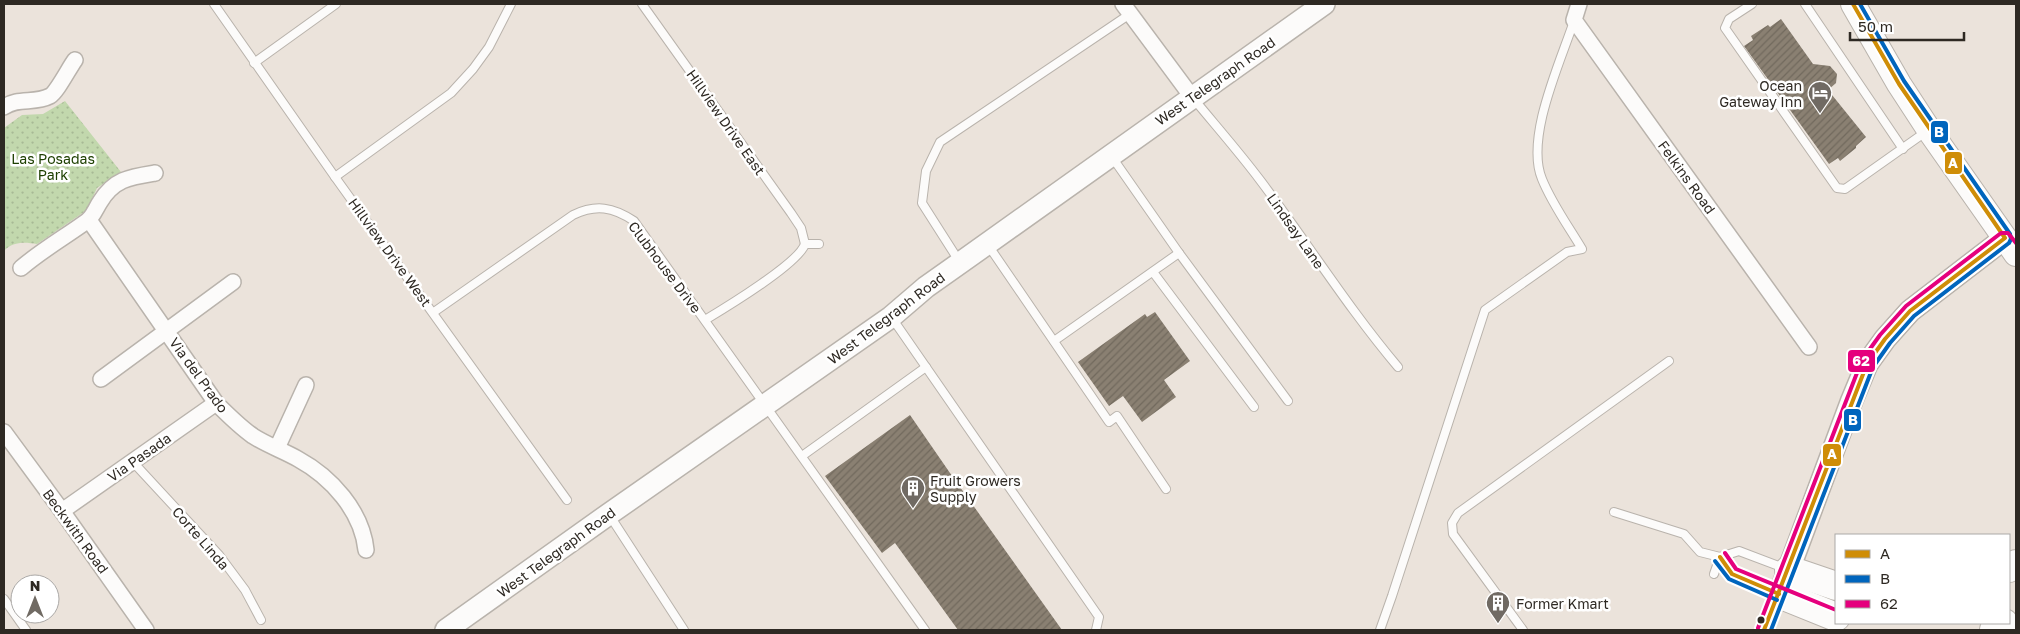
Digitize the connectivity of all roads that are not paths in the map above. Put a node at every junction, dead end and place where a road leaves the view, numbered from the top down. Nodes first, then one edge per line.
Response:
1 (214, 4) edge
2 (336, 4) edge
3 (511, 4) edge
4 (642, 4) edge
5 (1324, 4) edge
6 (1579, 4) edge
7 (1752, 4) edge
8 (1805, 4) edge
9 (1853, 4) edge
10 (1125, 7) edge
11 (1574, 20) junction
12 (75, 60) dead end
13 (254, 63) junction
14 (1192, 97) junction
15 (5, 105) edge
16 (1929, 130) junction
17 (1903, 149) junction
18 (1111, 155) junction
19 (154, 173) dead end
20 (335, 177) junction
21 (90, 220) junction
22 (805, 244) junction
23 (819, 244) dead end
24 (987, 244) junction
25 (2011, 246) edge
26 (1179, 253) junction
27 (960, 263) junction
28 (21, 268) dead end
29 (1153, 272) junction
30 (233, 282) dead end
31 (434, 312) junction
32 (891, 317) junction
33 (705, 320) junction
34 (166, 329) junction
35 (1054, 341) junction
36 (1809, 347) dead end
37 (1669, 361) dead end
38 (926, 367) junction
39 (1398, 367) dead end
40 (101, 378) dead end
41 (306, 385) dead end
42 (1288, 401) dead end
43 (216, 403) junction
44 (766, 405) junction
45 (1254, 407) dead end
46 (4, 432) edge
47 (277, 448) junction
48 (802, 456) junction
49 (132, 461) junction
50 (1166, 489) dead end
51 (567, 500) dead end
52 (62, 512) junction
53 (1614, 512) dead end
54 (609, 514) junction
55 (366, 550) dead end
56 (1720, 557) junction
57 (1714, 574) dead end
58 (1784, 582) junction
59 (1835, 586) edge
60 (4, 599) edge
61 (1835, 616) edge
62 (261, 620) dead end
63 (26, 630) edge
64 (146, 630) edge
65 (446, 630) edge
66 (684, 630) edge
67 (925, 630) edge
68 (1096, 630) edge
69 (1380, 630) edge
70 (1523, 630) edge
71 (1764, 630) edge

1 - 13 lane, Hillview Drive West
2 - 13 lane
3 - 20 lane
4 - 22 lane, Hillview Drive East
5 - 14 main road, West Telegraph Road
6 - 11 street
7 - 17 lane
8 - 17 lane
9 - 16 main road
10 - 14 street
10 - 27 lane
11 - 36 street, Felkins Road
11 - 69 lane
12 - 15 street
13 - 20 lane, Hillview Drive West
14 - 18 main road, West Telegraph Road
14 - 39 lane, Lindsay Lane
16 - 17 lane
16 - 25 main road
18 - 24 main road, West Telegraph Road
18 - 26 lane
19 - 21 street
20 - 31 lane, Hillview Drive West
21 - 28 street
21 - 34 street, Via del Prado
22 - 23 lane
22 - 33 lane
24 - 27 main road, West Telegraph Road
24 - 35 lane
25 - 58 main road
26 - 29 lane
26 - 42 lane
27 - 32 main road, West Telegraph Road
29 - 35 lane
29 - 45 lane
30 - 34 street
31 - 33 lane, Clubhouse Drive
31 - 51 lane, Hillview Drive West
32 - 38 lane
32 - 44 main road, West Telegraph Road
33 - 44 lane, Clubhouse Drive
34 - 40 street
34 - 43 street, Via del Prado
35 - 50 lane
37 - 70 lane
38 - 48 lane
38 - 68 lane
41 - 47 street
43 - 47 street, Via del Prado
43 - 49 street, Via Pasada
44 - 48 lane, Clubhouse Drive
44 - 54 main road, West Telegraph Road
46 - 52 street, Beckwith Road
47 - 55 street, Via del Prado
48 - 67 lane, Clubhouse Drive
49 - 52 street, Via Pasada
49 - 62 lane, Corte Linda
52 - 64 street, Beckwith Road
53 - 56 lane
54 - 65 main road, West Telegraph Road
54 - 66 lane
56 - 57 lane
56 - 58 lane
56 - 58 lane
58 - 59 highway
58 - 61 highway
58 - 71 street
60 - 63 lane

